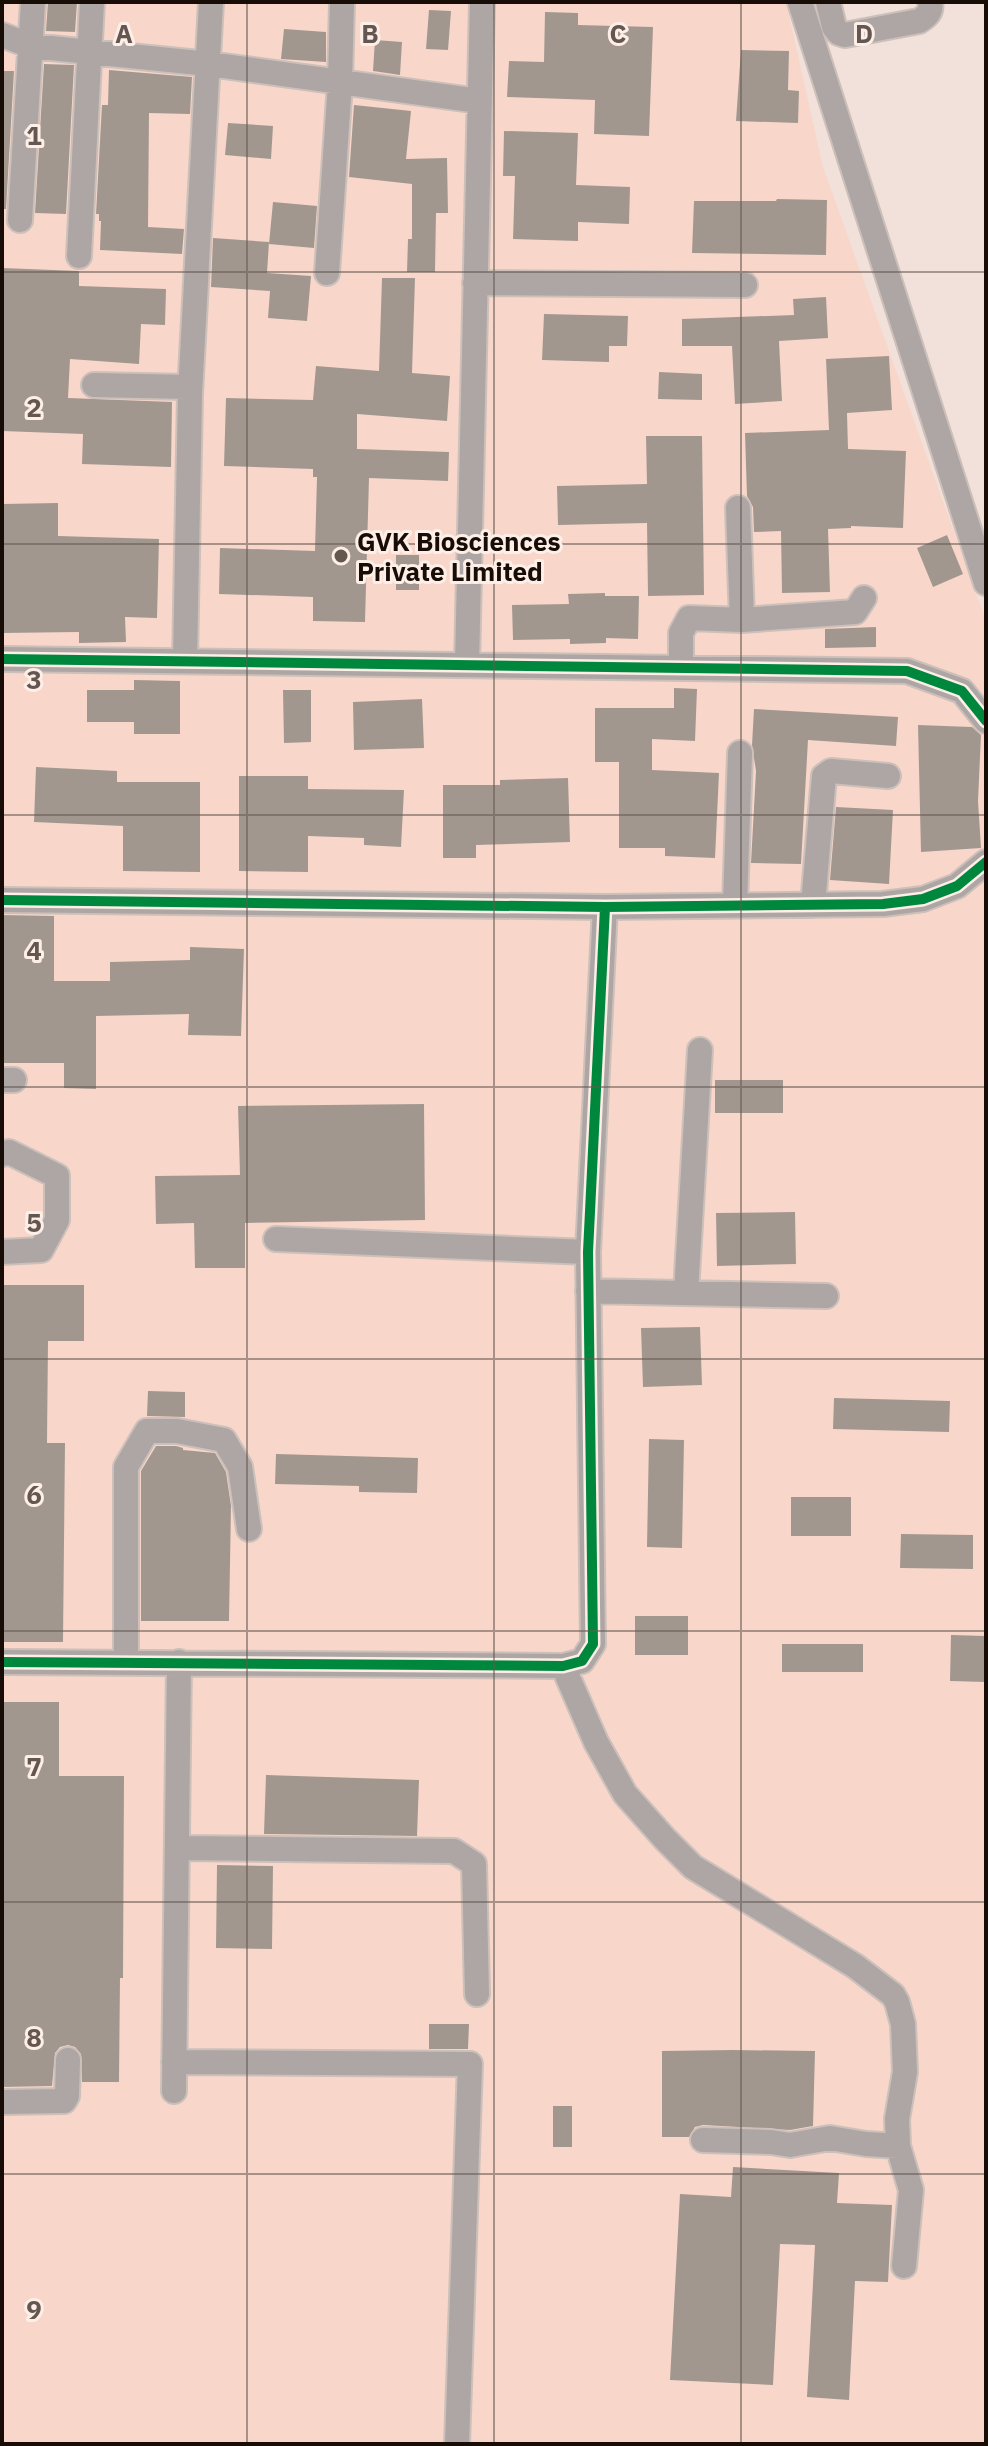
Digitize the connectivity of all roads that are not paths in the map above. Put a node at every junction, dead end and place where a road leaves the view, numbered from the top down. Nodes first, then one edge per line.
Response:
1 (33, 2) edge
2 (92, 2) edge
3 (211, 2) edge
4 (342, 2) edge
5 (482, 2) edge
6 (800, 2) edge
7 (828, 2) edge
8 (930, 2) edge
9 (2, 35) edge
10 (31, 46) junction
11 (90, 52) junction
12 (209, 64) junction
13 (340, 83) junction
14 (479, 101) junction
15 (20, 220) dead end
16 (79, 256) dead end
17 (327, 273) dead end
18 (475, 283) junction
19 (745, 285) dead end
20 (94, 385) dead end
21 (190, 387) junction
22 (738, 508) dead end
23 (986, 583) edge
24 (864, 598) dead end
25 (742, 620) junction
26 (2, 659) edge
27 (185, 661) junction
28 (467, 664) junction
29 (681, 667) junction
30 (986, 721) edge
31 (740, 753) dead end
32 (888, 776) dead end
33 (986, 862) edge
34 (2, 900) edge
35 (735, 905) junction
36 (813, 905) junction
37 (605, 907) junction
38 (700, 1050) dead end
39 (2, 1154) edge
40 (276, 1239) dead end
41 (2, 1252) edge
42 (588, 1252) junction
43 (588, 1291) junction
44 (686, 1293) junction
45 (826, 1296) dead end
46 (249, 1529) dead end
47 (2, 1662) edge
48 (126, 1662) junction
49 (179, 1662) junction
50 (563, 1666) junction
51 (177, 1848) junction
52 (477, 1994) dead end
53 (68, 2060) dead end
54 (174, 2062) junction
55 (174, 2091) dead end
56 (2, 2102) edge
57 (703, 2140) dead end
58 (898, 2146) junction
59 (904, 2266) dead end
60 (457, 2444) edge

1 - 10 street
2 - 11 street
3 - 12 street
4 - 13 street
5 - 14 street
6 - 23 street
7 - 8 street
9 - 10 street
10 - 11 street
10 - 15 street
11 - 12 street
11 - 16 street
12 - 13 street
12 - 21 street
13 - 14 street
13 - 17 street
14 - 18 street
18 - 19 street
18 - 28 street
20 - 21 street
21 - 27 street
22 - 25 street
24 - 25 street
25 - 29 street
26 - 27 street
27 - 28 street
28 - 29 street
29 - 30 street
31 - 35 street
32 - 36 street
33 - 36 street
34 - 37 street
35 - 36 street
35 - 37 street
37 - 42 street
38 - 44 street
39 - 41 street
40 - 42 street
42 - 43 street
43 - 44 street
43 - 50 street
44 - 45 street
46 - 48 street
47 - 48 street
48 - 49 street
49 - 50 street
49 - 51 street
50 - 58 street
51 - 52 street
51 - 54 street
53 - 56 street
54 - 55 street
54 - 60 street
57 - 58 street
58 - 59 street

